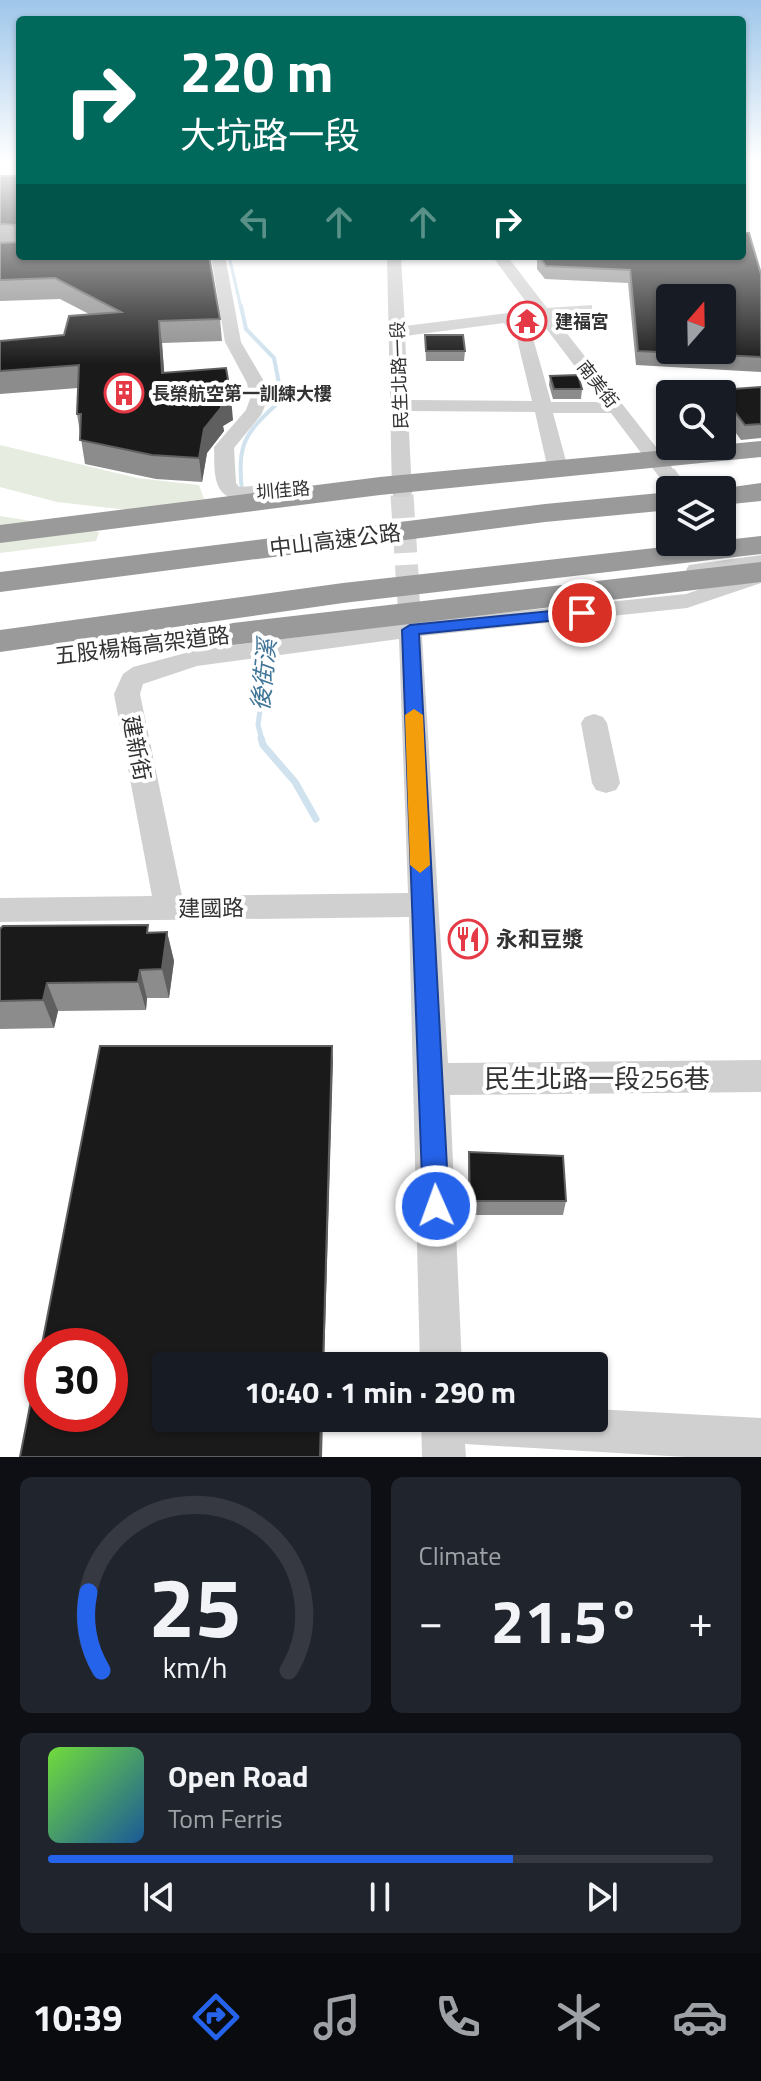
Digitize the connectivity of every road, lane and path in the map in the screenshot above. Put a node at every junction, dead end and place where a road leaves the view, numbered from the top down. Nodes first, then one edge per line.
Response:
1 (219, 260) edge
2 (394, 260) edge
3 (483, 260) edge
4 (502, 260) edge
5 (496, 280) dead end
6 (586, 308) dead end
7 (513, 312) junction
8 (543, 313) junction
9 (397, 332) junction
10 (400, 405) junction
11 (543, 407) junction
12 (616, 408) junction
13 (761, 449) edge
14 (556, 461) dead end
15 (761, 474) edge
16 (661, 476) tunnel mouth
17 (402, 486) joint
18 (656, 491) edge
19 (761, 492) edge
20 (736, 495) edge
21 (0, 505) edge
22 (289, 517) junction
23 (761, 527) edge
24 (0, 534) edge
25 (656, 538) edge
26 (0, 560) edge
27 (748, 561) edge
28 (0, 582) edge
29 (409, 608) junction
30 (0, 614) edge
31 (129, 621) junction
32 (0, 641) edge
33 (0, 650) edge
34 (0, 662) edge
35 (594, 723) dead end
36 (606, 783) dead end
37 (421, 905) junction
38 (169, 908) junction
39 (0, 910) edge
40 (761, 1076) edge
41 (432, 1079) junction
42 (441, 1352) edge
43 (443, 1432) edge
44 (761, 1440) edge

1 - 17 street, 圳佳路
2 - 9 street, 民生北路一段
3 - 5 street
4 - 8 street, 南美街
6 - 8 street
7 - 8 street
7 - 9 street
7 - 11 street
8 - 12 street, 南美街
9 - 10 street, 民生北路一段
10 - 11 street
10 - 17 street, 民生北路一段
11 - 12 street
11 - 14 street
12 - 16 street, 南美街
13 - 24 highway
15 - 22 highway
18 - 28 highway, 中山高速公路
19 - 20 highway
21 - 22 highway
22 - 26 highway
23 - 27 highway
25 - 30 highway, 中山高速公路
27 - 29 street, 建新街
27 - 31 highway
27 - 34 highway, 五股楊梅高架道路
29 - 37 street
29 - 38 street, 建新街
31 - 32 highway
31 - 33 highway
31 - 34 highway
35 - 36 street
37 - 38 street, 建國路
37 - 41 street
38 - 39 street, 建國路
40 - 41 street, 民生北路一段256巷
41 - 42 street
43 - 44 street

